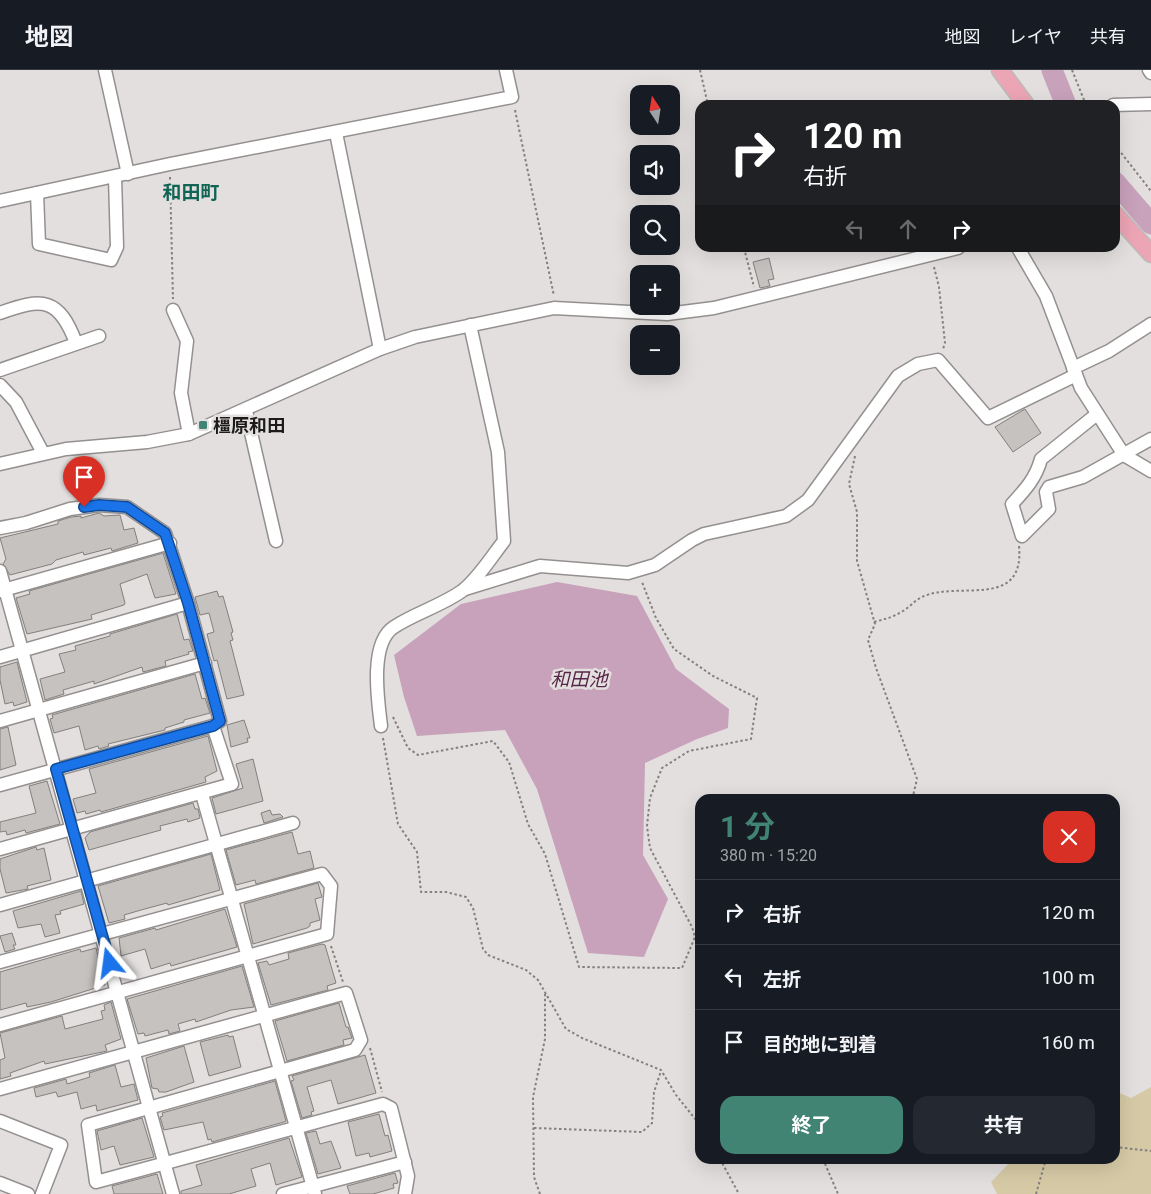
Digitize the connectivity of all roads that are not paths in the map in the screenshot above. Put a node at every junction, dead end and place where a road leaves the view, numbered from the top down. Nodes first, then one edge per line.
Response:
1 (105, 70) edge
2 (506, 70) edge
3 (1000, 70) edge
4 (1149, 70) edge
5 (1151, 73) edge
6 (1022, 100) edge
7 (1151, 104) edge
8 (1120, 105) edge
9 (336, 133) junction
10 (122, 176) junction
11 (37, 193) junction
12 (0, 201) edge
13 (1120, 220) edge
14 (939, 252) edge
15 (1020, 252) edge
16 (1151, 254) edge
17 (173, 310) road end
18 (0, 313) edge
19 (1151, 324) edge
20 (470, 325) junction
21 (99, 336) dead end
22 (76, 343) junction
23 (380, 349) junction
24 (0, 370) edge
25 (1075, 372) junction
26 (0, 385) edge
27 (246, 411) junction
28 (1097, 414) junction
29 (189, 434) junction
30 (1151, 439) edge
31 (43, 453) junction
32 (1124, 455) junction
33 (0, 464) edge
34 (1151, 471) edge
35 (0, 528) edge
36 (276, 541) dead end
37 (170, 543) junction
38 (0, 571) edge
39 (465, 589) junction
40 (3, 590) edge
41 (188, 603) junction
42 (22, 651) junction
43 (0, 657) edge
44 (204, 663) junction
45 (39, 710) junction
46 (0, 721) edge
47 (213, 726) junction
48 (381, 726) road end
49 (56, 769) junction
50 (0, 785) edge
51 (202, 794) junction
52 (292, 823) dead end
53 (73, 828) junction
54 (217, 844) junction
55 (0, 849) edge
56 (87, 881) junction
57 (232, 898) junction
58 (0, 905) edge
59 (102, 933) junction
60 (248, 956) junction
61 (0, 962) edge
62 (118, 993) junction
63 (265, 1014) junction
64 (0, 1025) edge
65 (134, 1052) junction
66 (281, 1070) junction
67 (0, 1089) edge
68 (150, 1108) junction
69 (0, 1121) edge
70 (296, 1127) junction
71 (405, 1162) junction
72 (165, 1163) junction
73 (0, 1183) edge
74 (314, 1190) edge
75 (28, 1194) edge
76 (42, 1194) edge
77 (173, 1194) edge
78 (283, 1194) edge
79 (405, 1194) edge

1 - 10 street
2 - 9 street
3 - 6 main road
4 - 5 street
7 - 8 street
9 - 10 street
9 - 23 street
10 - 11 street
10 - 11 street
11 - 12 street
13 - 16 main road
14 - 20 street
15 - 25 street
17 - 29 street
18 - 22 street
19 - 25 street
20 - 23 street
20 - 39 street
21 - 22 street
22 - 24 street
23 - 27 street
25 - 28 street
25 - 39 street
26 - 31 street
27 - 29 street
27 - 36 street
28 - 32 street
28 - 32 street
29 - 31 street
30 - 32 street
31 - 33 street
32 - 34 street
35 - 37 street
37 - 40 street
37 - 41 street
38 - 40 street
39 - 48 street
40 - 42 street
41 - 42 street
41 - 44 street
42 - 43 street
42 - 45 street
44 - 45 street
44 - 47 street
45 - 46 street
45 - 49 street
47 - 49 street
47 - 51 street
49 - 50 street
49 - 53 street
51 - 53 street
51 - 54 street
52 - 54 street
53 - 55 street
53 - 56 street
54 - 56 street
54 - 57 street
56 - 58 street
56 - 59 street
57 - 59 street
57 - 60 street
57 - 60 street
59 - 61 street
59 - 62 street
60 - 62 street
60 - 63 street
62 - 64 street
62 - 65 street
63 - 65 street
63 - 66 street
63 - 66 street
65 - 67 street
65 - 68 street
66 - 68 street
66 - 70 street
68 - 72 street
68 - 72 street
69 - 76 street
70 - 71 street
70 - 72 street
70 - 74 street
71 - 74 street
71 - 79 street
72 - 77 street
73 - 75 street
74 - 78 street

